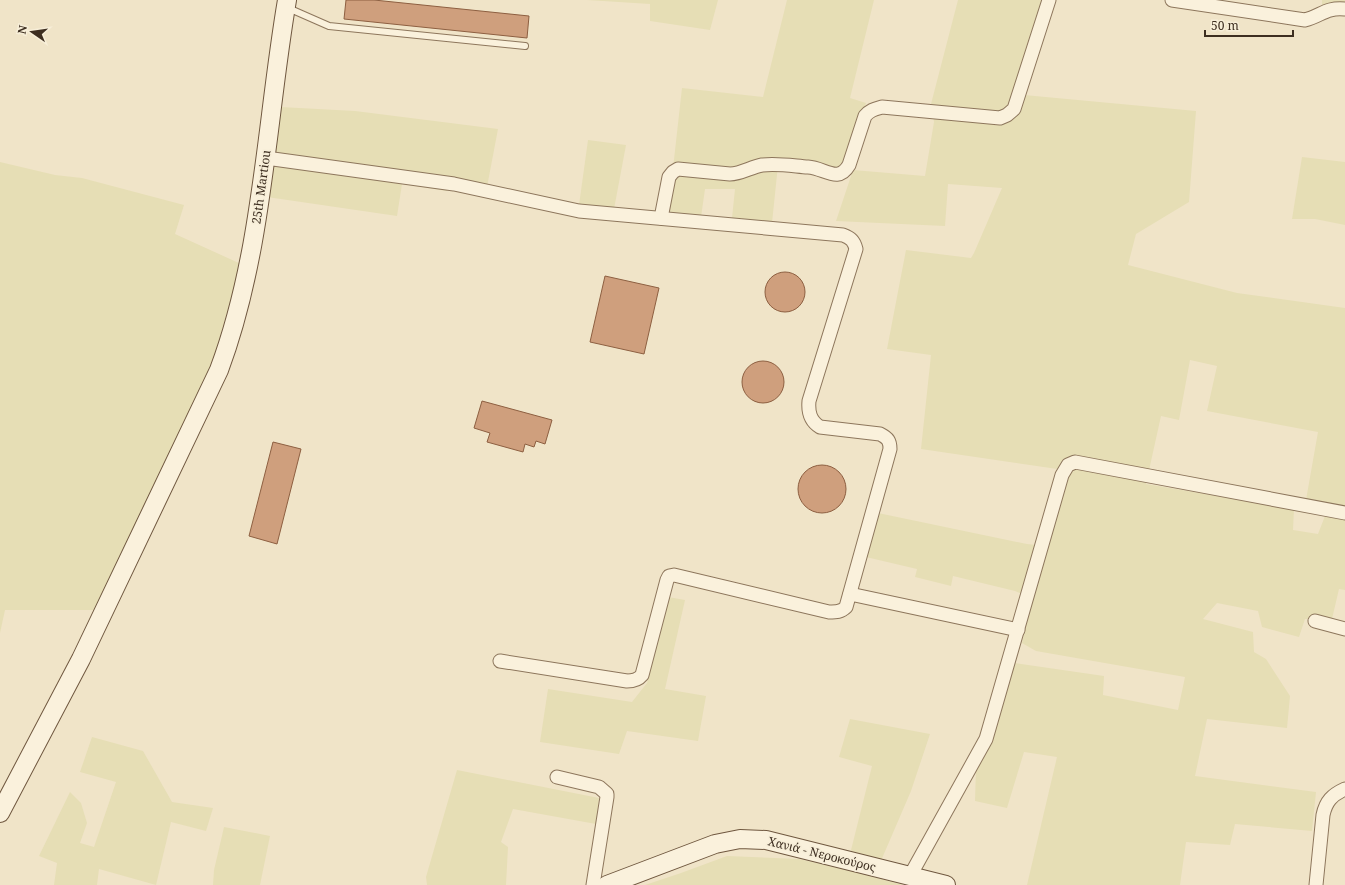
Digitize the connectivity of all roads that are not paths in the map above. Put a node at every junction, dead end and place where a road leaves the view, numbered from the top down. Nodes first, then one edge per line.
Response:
1 (1049, 0) edge
2 (1172, 0) edge
3 (287, 4) edge
4 (1345, 9) edge
5 (525, 46) dead end
6 (266, 158) junction
7 (662, 218) junction
8 (1345, 513) edge
9 (850, 594) junction
10 (1315, 621) dead end
11 (1345, 629) edge
12 (1018, 630) junction
13 (500, 661) dead end
14 (557, 777) dead end
15 (1345, 789) edge
16 (0, 813) edge
17 (910, 876) junction
18 (593, 885) edge
19 (608, 885) edge
20 (946, 885) edge
21 (1316, 885) edge

1 - 7 street
2 - 4 street
3 - 5 lane
3 - 6 main road, 25th Martiou
6 - 7 street
6 - 16 main road, 25th Martiou
7 - 9 street
8 - 12 street
9 - 12 street
9 - 13 street
10 - 11 street
12 - 17 street
14 - 18 street
15 - 21 street
17 - 19 main road, Χανιά - Νεροκούρος
17 - 20 main road, Χανιά - Νεροκούρος

